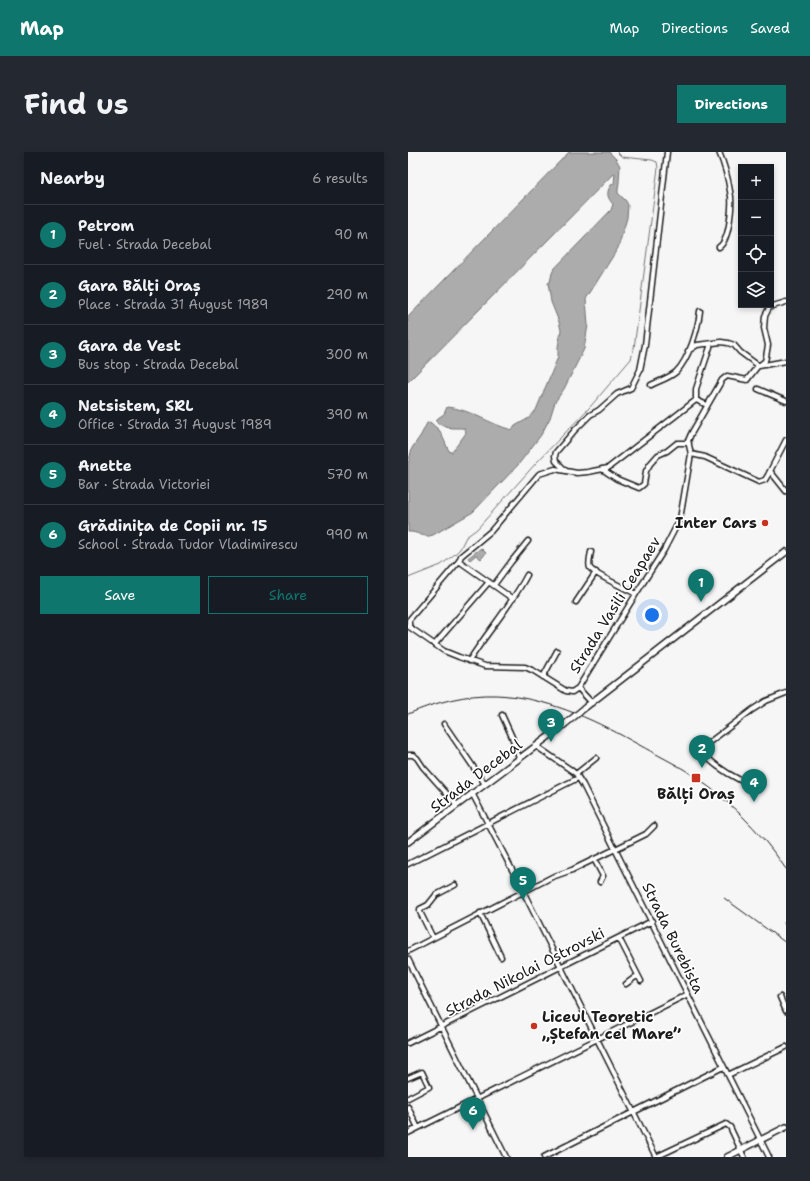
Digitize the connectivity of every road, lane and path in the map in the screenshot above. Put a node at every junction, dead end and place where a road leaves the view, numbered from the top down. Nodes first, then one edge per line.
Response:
1 (667, 152) edge
2 (719, 152) edge
3 (719, 247) dead end
4 (786, 302) edge
5 (700, 311) dead end
6 (711, 344) junction
7 (688, 351) junction
8 (786, 361) edge
9 (759, 366) junction
10 (651, 385) dead end
11 (758, 389) dead end
12 (696, 400) junction
13 (786, 401) edge
14 (707, 405) junction
15 (786, 440) edge
16 (688, 443) junction
17 (691, 454) junction
18 (602, 469) junction
19 (565, 470) junction
20 (770, 471) junction
21 (786, 491) edge
22 (528, 541) dead end
23 (591, 552) dead end
24 (786, 552) edge
25 (459, 561) junction
26 (596, 572) junction
27 (527, 575) dead end
28 (489, 582) junction
29 (494, 585) junction
30 (636, 594) junction
31 (513, 598) junction
32 (576, 602) dead end
33 (409, 626) edge
34 (435, 644) junction
35 (557, 651) dead end
36 (469, 661) junction
37 (543, 677) junction
38 (578, 688) junction
39 (786, 693) edge
40 (589, 705) junction
41 (502, 715) dead end
42 (444, 724) dead end
43 (536, 746) junction
44 (408, 755) edge
45 (519, 758) junction
46 (596, 758) dead end
47 (577, 776) junction
48 (740, 780) dead end
49 (485, 784) junction
50 (472, 793) junction
51 (457, 805) junction
52 (489, 824) junction
53 (654, 826) dead end
54 (408, 842) edge
55 (614, 849) junction
56 (594, 859) junction
57 (408, 864) edge
58 (600, 882) dead end
59 (455, 885) dead end
60 (523, 892) junction
61 (480, 913) junction
62 (652, 921) junction
63 (433, 938) junction
64 (619, 938) junction
65 (408, 951) edge
66 (501, 957) dead end
67 (408, 959) edge
68 (560, 967) junction
69 (638, 975) junction
70 (641, 981) dead end
71 (626, 984) dead end
72 (688, 994) junction
73 (780, 997) dead end
74 (786, 1011) edge
75 (442, 1027) junction
76 (597, 1040) junction
77 (408, 1043) edge
78 (786, 1047) edge
79 (723, 1067) junction
80 (728, 1075) junction
81 (408, 1078) edge
82 (408, 1098) edge
83 (477, 1099) junction
84 (408, 1107) edge
85 (633, 1112) junction
86 (786, 1127) edge
87 (418, 1128) junction
88 (408, 1133) edge
89 (760, 1140) junction
90 (741, 1150) junction
91 (506, 1157) edge
92 (544, 1157) edge
93 (656, 1157) edge
94 (727, 1157) edge
95 (744, 1157) edge
96 (769, 1157) edge

1 - 19 street
2 - 3 street
4 - 9 street
5 - 7 street
6 - 7 street
6 - 9 street
6 - 12 street
7 - 10 street
8 - 9 street
9 - 14 street
11 - 13 street
12 - 14 street
12 - 18 street
14 - 16 street
15 - 20 street
16 - 17 street, Strada Vasili Ceapaev
16 - 18 street
17 - 20 street
17 - 30 street, Strada Vasili Ceapaev
18 - 19 street
19 - 25 street
20 - 21 street
22 - 29 street
23 - 26 street
24 - 40 main road, Strada Decebal
25 - 28 street
25 - 33 street
26 - 30 street
26 - 32 street
27 - 31 street
28 - 29 street
28 - 34 street
29 - 31 street
30 - 38 street, Strada Vasili Ceapaev
31 - 36 street
33 - 34 street
34 - 36 street
35 - 37 street
36 - 37 street
37 - 38 street
38 - 40 street, Strada Vasili Ceapaev
39 - 48 street
40 - 43 main road, Strada Decebal, bridge
41 - 45 street
42 - 49 street
43 - 45 main road, Strada Decebal
43 - 47 street, Strada Burebista
44 - 51 street
45 - 49 main road, Strada Decebal
46 - 47 street
47 - 52 street
47 - 55 street, Strada Burebista
49 - 50 main road, Strada Decebal
50 - 51 main road, Strada Decebal
50 - 52 street
51 - 54 main road, Strada Decebal
52 - 57 street
52 - 60 street
53 - 55 street
55 - 56 street
55 - 62 street, Strada Burebista
56 - 58 street
56 - 60 street
59 - 63 street
60 - 61 street
60 - 68 street
61 - 63 street
61 - 66 street
62 - 64 street, Strada Nikolai Ostrovski
62 - 72 street, Strada Burebista
63 - 65 street
64 - 68 street, Strada Nikolai Ostrovski
64 - 69 street
67 - 75 street
68 - 75 street, Strada Nikolai Ostrovski
68 - 76 street
69 - 70 street
69 - 71 street
72 - 76 street
72 - 79 street, Strada Burebista
73 - 74 street
75 - 77 street, Strada Nikolai Ostrovski
75 - 83 street
76 - 83 street
76 - 85 street
78 - 80 street
79 - 80 street, Strada Burebista
79 - 85 street
80 - 89 street, Strada Burebista
81 - 82 street
83 - 87 street
83 - 91 street
84 - 87 street
85 - 92 street
85 - 93 street
86 - 89 main road
87 - 88 street
89 - 90 main road
89 - 96 street, Strada Burebista
90 - 93 street
90 - 94 main road
90 - 95 street

